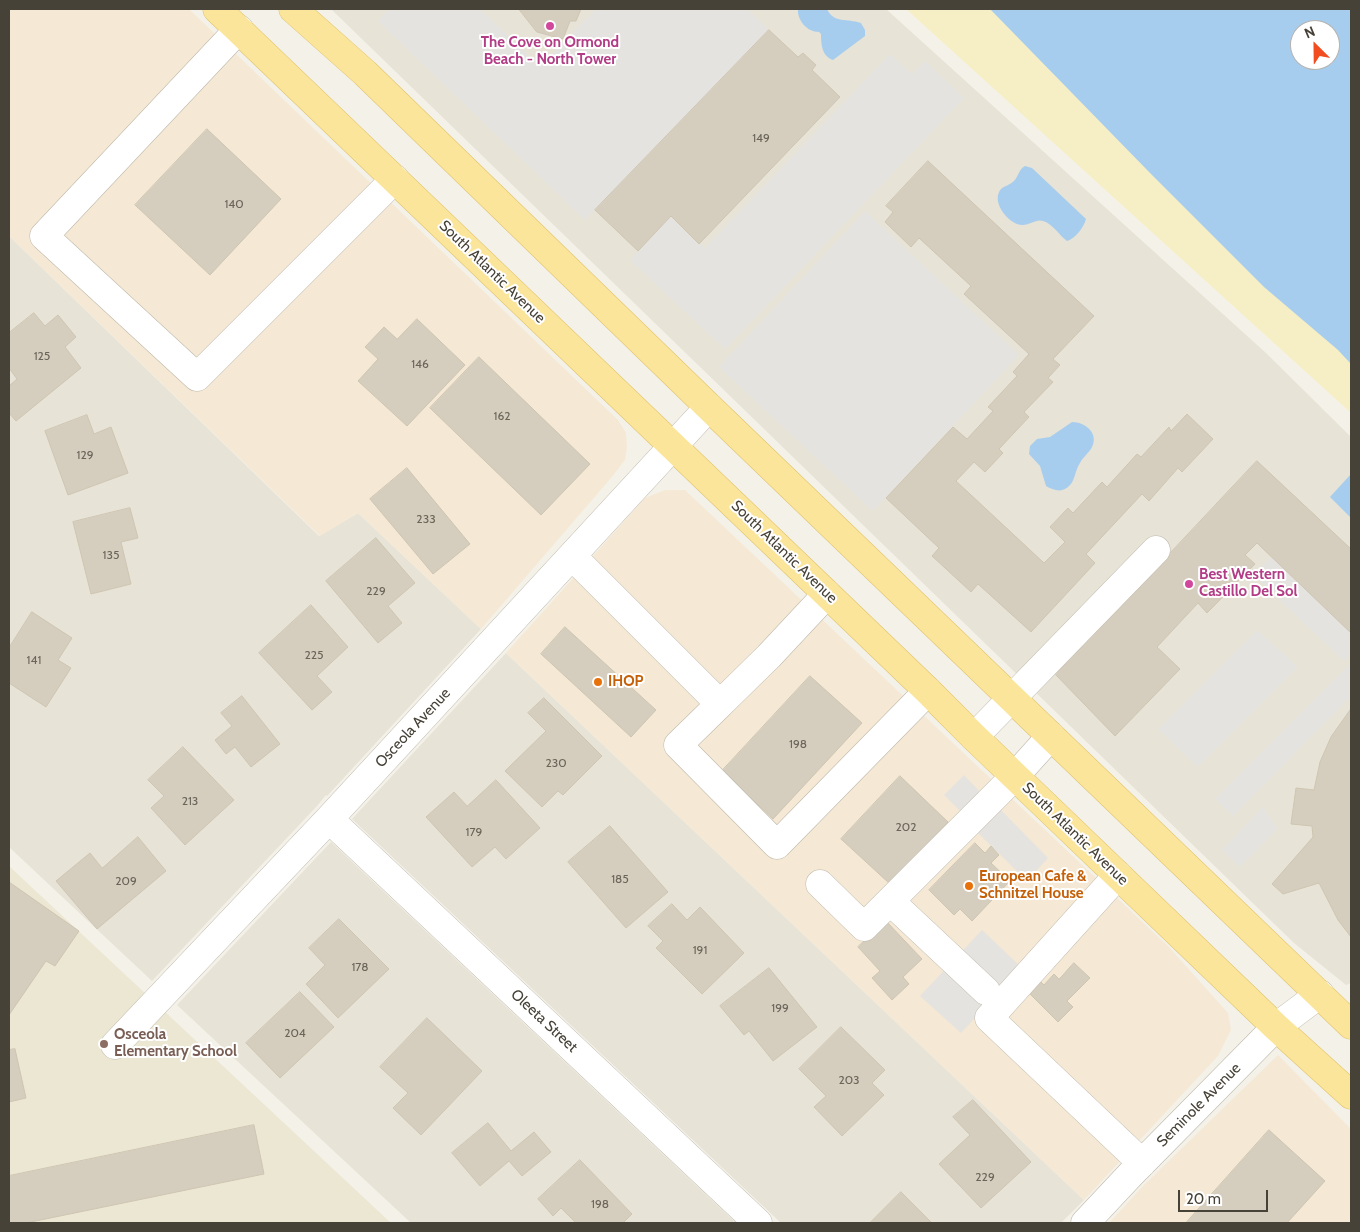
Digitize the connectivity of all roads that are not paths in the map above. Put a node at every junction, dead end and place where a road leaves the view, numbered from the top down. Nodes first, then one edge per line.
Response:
1 (217, 9) edge
2 (293, 9) edge
3 (239, 30) junction
4 (395, 179) junction
5 (709, 407) junction
6 (672, 446) junction
7 (1156, 550) dead end
8 (572, 556) junction
9 (827, 594) junction
10 (928, 691) junction
11 (1012, 698) junction
12 (720, 704) junction
13 (1051, 736) junction
14 (974, 737) junction
15 (1015, 776) junction
16 (329, 819) junction
17 (1118, 875) junction
18 (820, 884) dead end
19 (890, 901) junction
20 (986, 991) dead end
21 (1320, 994) junction
22 (1351, 1025) edge
23 (1276, 1027) junction
24 (115, 1045) dead end
25 (1351, 1095) edge
26 (1142, 1164) junction
27 (758, 1223) edge
28 (1084, 1223) edge

1 - 3 main road, South Atlantic Avenue
2 - 5 main road
3 - 4 main road, South Atlantic Avenue
3 - 4 street
4 - 6 main road, South Atlantic Avenue
5 - 6 street, Osceola Avenue
5 - 11 main road
6 - 8 street, Osceola Avenue
6 - 9 main road, South Atlantic Avenue
7 - 11 street
8 - 12 street
8 - 16 street, Osceola Avenue
9 - 10 main road, South Atlantic Avenue
9 - 12 street
10 - 12 street
10 - 14 main road, South Atlantic Avenue
11 - 13 main road
11 - 14 street
13 - 15 street
13 - 21 main road
14 - 15 main road, South Atlantic Avenue
15 - 17 main road, South Atlantic Avenue
15 - 19 street
16 - 24 street, Osceola Avenue
16 - 27 street, Oleeta Street
17 - 23 main road, South Atlantic Avenue
17 - 26 street
18 - 19 street
19 - 20 street
21 - 22 main road
21 - 23 street, Seminole Avenue
23 - 25 main road, South Atlantic Avenue
23 - 26 street, Seminole Avenue
26 - 28 street, Seminole Avenue

